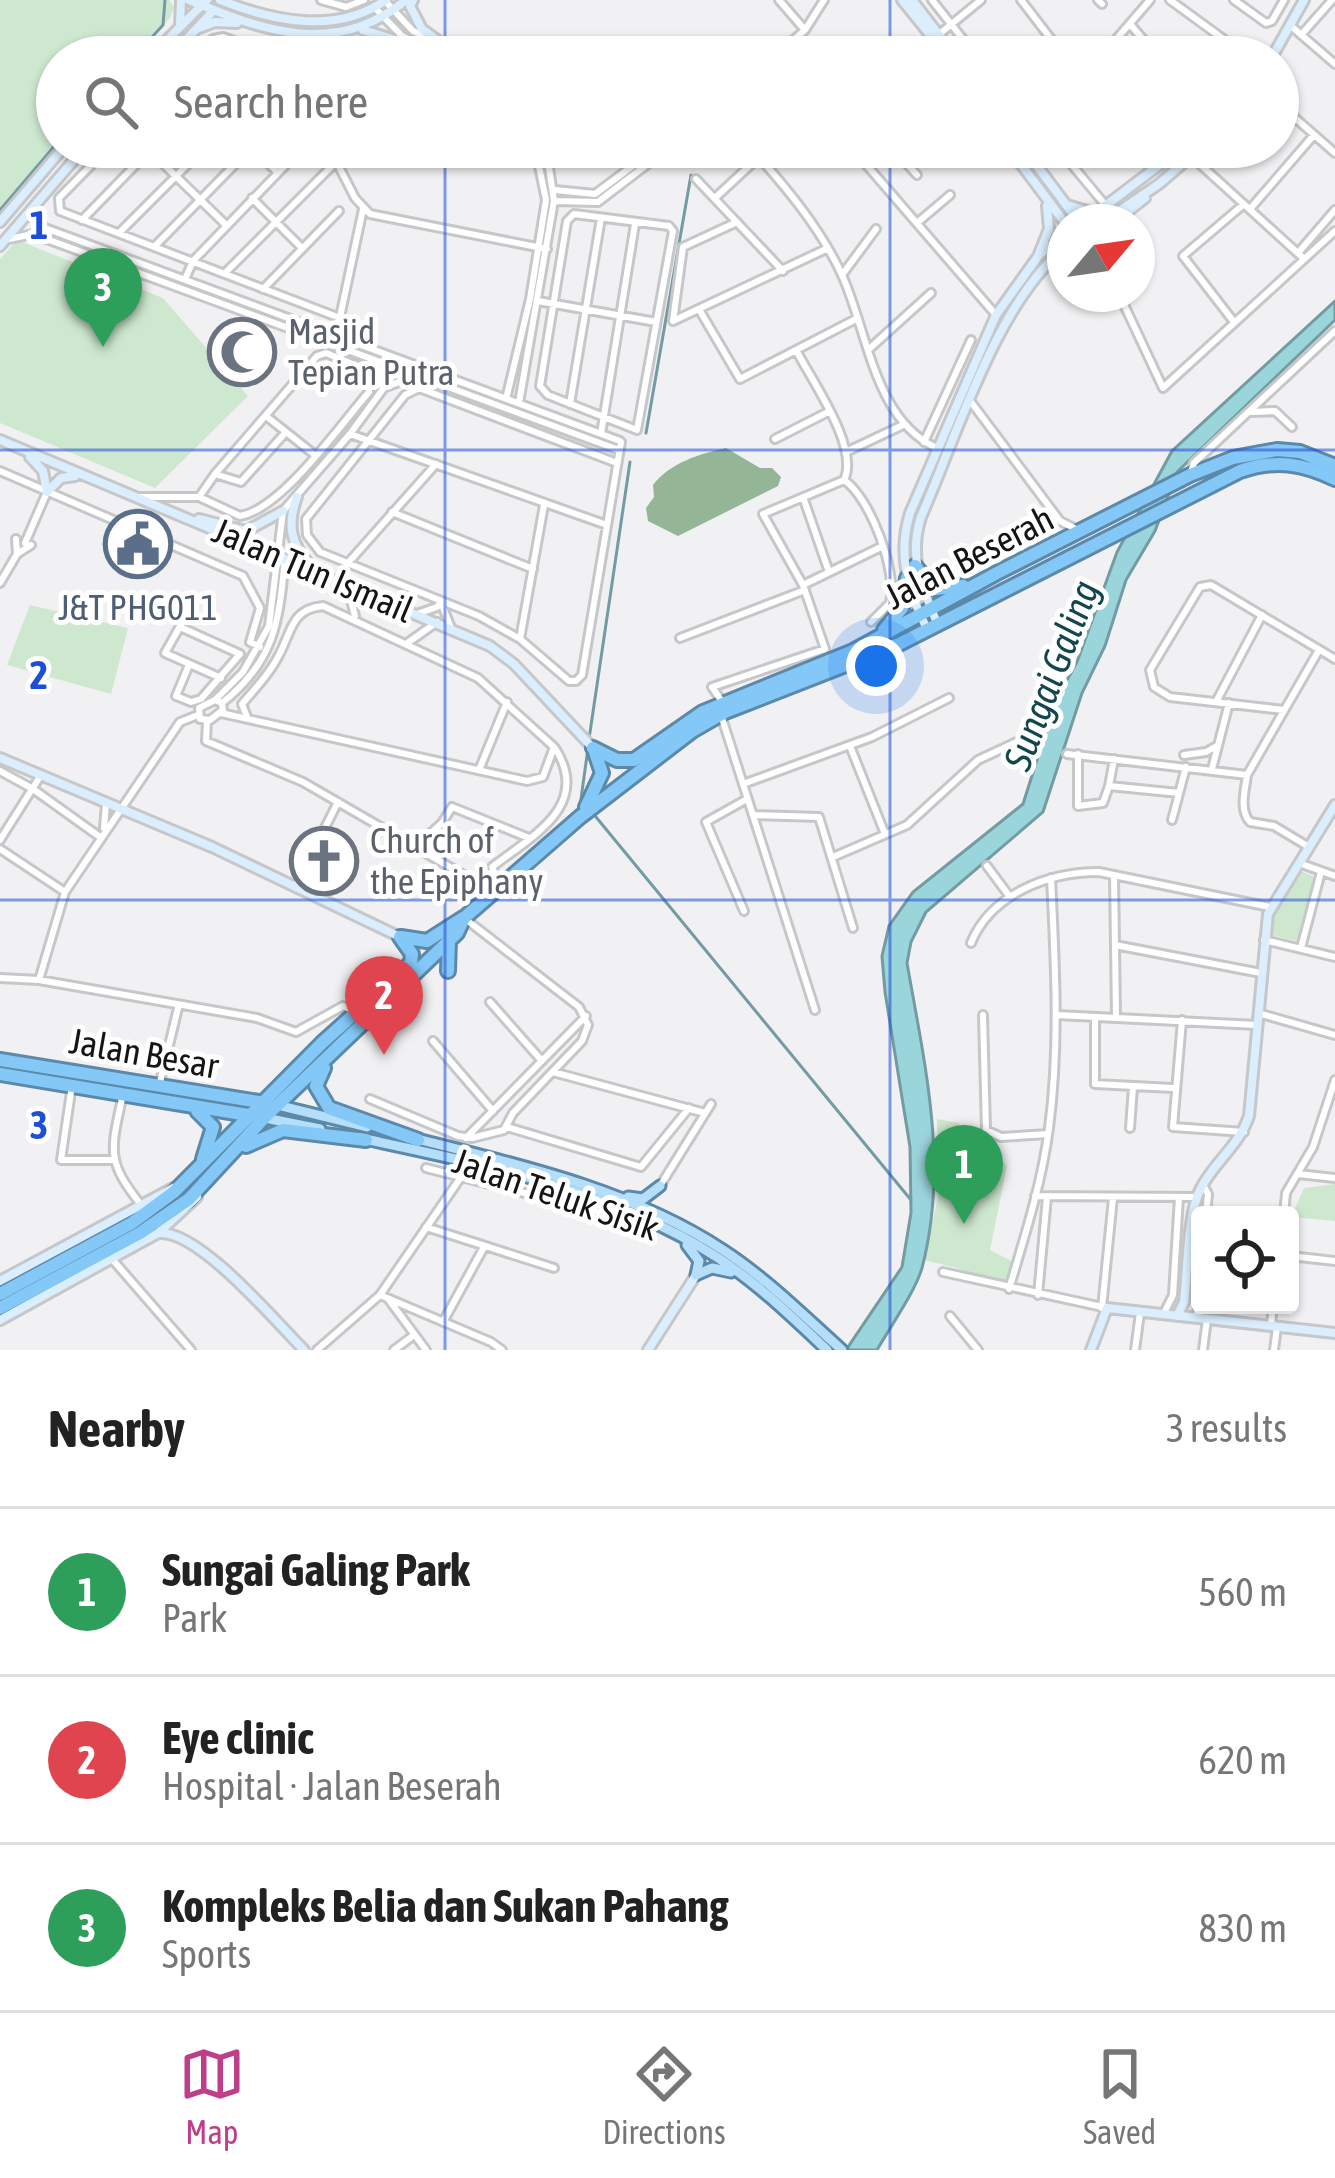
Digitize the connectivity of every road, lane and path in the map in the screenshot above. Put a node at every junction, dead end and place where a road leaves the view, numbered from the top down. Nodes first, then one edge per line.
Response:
1 (185, 0) edge
2 (221, 0) edge
3 (242, 0) edge
4 (321, 0) edge
5 (364, 0) edge
6 (386, 0) edge
7 (409, 0) edge
8 (779, 0) edge
9 (824, 0) edge
10 (902, 0) edge
11 (912, 0) edge
12 (932, 0) edge
13 (981, 0) edge
14 (1021, 0) edge
15 (1150, 0) edge
16 (1169, 0) edge
17 (1234, 0) edge
18 (1284, 0) edge
19 (1304, 0) edge
20 (1332, 0) edge
21 (205, 3) edge
22 (375, 8) junction
23 (214, 10) junction
24 (392, 11) junction
25 (251, 12) junction
26 (382, 18) junction
27 (244, 24) junction
28 (952, 24) junction
29 (1130, 24) junction
30 (1291, 26) junction
31 (179, 27) junction
32 (357, 29) junction
33 (806, 30) junction
34 (195, 31) junction
35 (1301, 35) junction
36 (170, 36) edge
37 (190, 36) edge
38 (381, 36) edge
39 (405, 36) edge
40 (423, 36) edge
41 (433, 36) edge
42 (799, 36) edge
43 (936, 36) edge
44 (936, 36) edge
45 (938, 36) edge
46 (961, 36) edge
47 (1048, 36) edge
48 (1119, 36) edge
49 (1140, 36) edge
50 (1219, 36) edge
51 (1285, 36) edge
52 (1335, 64) edge
53 (1299, 122) edge
54 (1314, 134) junction
55 (1299, 150) edge
56 (1335, 153) edge
57 (46, 168) edge
58 (68, 168) edge
59 (89, 168) edge
60 (131, 168) edge
61 (169, 168) edge
62 (184, 168) edge
63 (232, 168) edge
64 (273, 168) edge
65 (281, 168) edge
66 (330, 168) edge
67 (341, 168) edge
68 (543, 168) edge
69 (547, 168) edge
70 (630, 168) edge
71 (644, 168) edge
72 (747, 168) edge
73 (769, 168) edge
74 (869, 168) edge
75 (910, 168) edge
76 (1023, 168) edge
77 (1038, 168) edge
78 (1074, 168) edge
79 (1158, 168) edge
80 (1179, 168) edge
81 (1204, 168) edge
82 (1282, 168) edge
83 (277, 172) junction
84 (916, 175) dead end
85 (176, 176) junction
86 (696, 179) dead end
87 (1159, 184) junction
88 (550, 190) junction
89 (1041, 193) junction
90 (950, 196) dead end
91 (252, 198) junction
92 (715, 198) junction
93 (201, 200) junction
94 (550, 200) junction
95 (591, 204) junction
96 (1050, 204) edge
97 (1065, 204) edge
98 (1104, 204) edge
99 (1111, 204) edge
100 (1124, 204) edge
101 (1135, 204) edge
102 (1247, 206) junction
103 (34, 207) junction
104 (363, 209) junction
105 (1335, 209) edge
106 (339, 211) dead end
107 (588, 216) junction
108 (601, 218) junction
109 (82, 220) junction
110 (276, 221) junction
111 (0, 222) edge
112 (737, 223) junction
113 (917, 223) junction
114 (635, 224) junction
115 (226, 225) junction
116 (876, 229) dead end
117 (1335, 231) edge
118 (119, 233) junction
119 (2, 244) edge
120 (155, 246) junction
121 (302, 248) junction
122 (543, 248) junction
123 (826, 249) junction
124 (1047, 250) edge
125 (1300, 255) junction
126 (1039, 256) junction
127 (193, 261) junction
128 (1047, 267) edge
129 (783, 271) junction
130 (226, 273) junction
131 (842, 275) junction
132 (185, 278) junction
133 (181, 289) junction
134 (263, 289) junction
135 (931, 293) dead end
136 (538, 301) junction
137 (553, 304) junction
138 (586, 309) junction
139 (700, 311) junction
140 (1127, 312) edge
141 (620, 315) junction
142 (996, 315) junction
143 (340, 318) junction
144 (856, 319) junction
145 (656, 322) junction
146 (1234, 322) junction
147 (1335, 331) edge
148 (971, 340) dead end
149 (335, 341) junction
150 (796, 350) junction
151 (868, 350) junction
152 (331, 355) junction
153 (369, 358) junction
154 (394, 359) junction
155 (417, 376) junction
156 (383, 389) junction
157 (506, 399) junction
158 (971, 402) junction
159 (570, 404) junction
160 (517, 408) junction
161 (829, 412) junction
162 (1247, 412) junction
163 (266, 415) junction
164 (603, 417) junction
165 (903, 425) junction
166 (1292, 428) dead end
167 (286, 432) junction
168 (1226, 433) junction
169 (350, 434) junction
170 (601, 434) junction
171 (0, 440) edge
172 (369, 440) junction
173 (776, 440) dead end
174 (924, 442) junction
175 (620, 446) junction
176 (19, 448) junction
177 (939, 448) junction
178 (848, 451) junction
179 (315, 455) junction
180 (1233, 458) junction
181 (617, 463) junction
182 (436, 464) junction
183 (1335, 466) edge
184 (0, 471) edge
185 (214, 474) junction
186 (86, 476) junction
187 (1184, 478) junction
188 (1335, 479) edge
189 (844, 480) junction
190 (47, 492) junction
191 (136, 497) junction
192 (199, 497) junction
193 (297, 497) junction
194 (803, 497) junction
195 (544, 505) junction
196 (283, 511) junction
197 (392, 512) junction
198 (191, 520) junction
199 (1060, 520) junction
200 (607, 525) junction
201 (1083, 532) junction
202 (24, 542) junction
203 (1060, 543) junction
204 (882, 547) junction
205 (17, 554) junction
206 (280, 556) junction
207 (348, 563) junction
208 (890, 567) junction
209 (533, 569) junction
210 (908, 569) junction
211 (829, 572) junction
212 (321, 574) junction
213 (982, 581) junction
214 (0, 583) edge
215 (347, 585) junction
216 (804, 587) junction
217 (442, 601) junction
218 (188, 612) dead end
219 (417, 614) junction
220 (1262, 615) junction
221 (357, 619) junction
222 (929, 619) junction
223 (437, 622) junction
224 (872, 622) dead end
225 (180, 627) junction
226 (451, 628) junction
227 (680, 638) dead end
228 (520, 639) junction
229 (406, 644) junction
230 (260, 647) junction
231 (1319, 650) junction
232 (853, 651) junction
233 (1335, 659) edge
234 (189, 665) junction
235 (253, 672) junction
236 (221, 678) junction
237 (263, 679) junction
238 (949, 698) dead end
239 (203, 701) junction
240 (1216, 701) junction
241 (507, 702) junction
242 (1229, 703) junction
243 (242, 704) junction
244 (220, 706) junction
245 (722, 709) junction
246 (1284, 710) junction
247 (197, 715) junction
248 (247, 717) junction
249 (206, 721) junction
250 (1025, 738) dead end
251 (1218, 744) junction
252 (592, 746) junction
253 (850, 746) junction
254 (554, 747) junction
255 (1066, 754) dead end
256 (1078, 754) junction
257 (1184, 755) dead end
258 (0, 758) edge
259 (1114, 759) junction
260 (1186, 767) junction
261 (479, 770) junction
262 (1212, 770) junction
263 (0, 771) edge
264 (41, 775) junction
265 (1247, 775) junction
266 (742, 784) junction
267 (1109, 786) junction
268 (33, 789) junction
269 (1179, 794) junction
270 (748, 799) junction
271 (338, 802) junction
272 (106, 803) junction
273 (1335, 805) edge
274 (124, 810) junction
275 (753, 815) junction
276 (580, 817) junction
277 (1172, 820) dead end
278 (885, 834) junction
279 (100, 837) junction
280 (530, 838) junction
281 (0, 839) edge
282 (521, 845) junction
283 (417, 846) junction
284 (1309, 848) junction
285 (0, 849) edge
286 (538, 854) junction
287 (833, 857) junction
288 (1299, 863) junction
289 (987, 866) dead end
290 (1321, 872) junction
291 (1114, 875) junction
292 (1335, 876) edge
293 (1051, 878) junction
294 (296, 885) junction
295 (497, 888) junction
296 (65, 892) junction
297 (1010, 897) junction
298 (1270, 907) junction
299 (744, 911) dead end
300 (464, 918) junction
301 (853, 928) dead end
302 (400, 937) junction
303 (449, 940) junction
304 (1264, 940) junction
305 (971, 943) dead end
306 (1114, 945) junction
307 (1301, 948) junction
308 (1335, 957) edge
309 (448, 971) dead end
310 (1261, 973) junction
311 (0, 978) edge
312 (39, 980) junction
313 (490, 1002) dead end
314 (178, 1006) junction
315 (375, 1008) junction
316 (815, 1010) dead end
317 (355, 1011) junction
318 (982, 1015) dead end
319 (1057, 1015) junction
320 (586, 1016) junction
321 (1095, 1017) junction
322 (1116, 1017) junction
323 (1257, 1019) junction
324 (1182, 1020) junction
325 (1335, 1035) edge
326 (433, 1041) dead end
327 (322, 1043) junction
328 (0, 1060) edge
329 (542, 1061) junction
330 (553, 1072) junction
331 (0, 1077) edge
332 (1335, 1080) edge
333 (19, 1081) dead end
334 (72, 1084) junction
335 (159, 1086) junction
336 (1133, 1087) junction
337 (1173, 1088) junction
338 (174, 1089) junction
339 (123, 1093) junction
340 (370, 1099) dead end
341 (502, 1101) junction
342 (1330, 1102) edge
343 (711, 1104) dead end
344 (188, 1106) junction
345 (277, 1106) junction
346 (689, 1108) junction
347 (263, 1110) junction
348 (493, 1111) junction
349 (705, 1113) junction
350 (248, 1115) junction
351 (507, 1127) junction
352 (1130, 1128) dead end
353 (1244, 1132) junction
354 (1048, 1134) junction
355 (466, 1137) junction
356 (366, 1140) junction
357 (418, 1140) junction
358 (457, 1150) junction
359 (230, 1159) junction
360 (113, 1160) junction
361 (470, 1163) junction
362 (200, 1166) junction
363 (426, 1168) dead end
364 (503, 1172) junction
365 (1298, 1174) junction
366 (460, 1177) junction
367 (1335, 1178) edge
368 (540, 1182) junction
369 (183, 1184) junction
370 (205, 1186) junction
371 (499, 1186) junction
372 (660, 1186) junction
373 (600, 1191) junction
374 (1202, 1192) junction
375 (535, 1195) junction
376 (1035, 1196) junction
377 (1048, 1196) junction
378 (1113, 1197) junction
379 (1180, 1197) junction
380 (142, 1206) junction
381 (190, 1206) junction
382 (1204, 1206) edge
383 (1285, 1206) edge
384 (605, 1209) junction
385 (426, 1227) junction
386 (690, 1230) junction
387 (668, 1231) junction
388 (158, 1233) junction
389 (188, 1242) junction
390 (484, 1247) junction
391 (1299, 1257) edge
392 (112, 1259) junction
393 (1335, 1261) edge
394 (62, 1266) junction
395 (554, 1268) dead end
396 (943, 1272) dead end
397 (696, 1275) junction
398 (745, 1278) junction
399 (0, 1281) edge
400 (1009, 1289) junction
401 (0, 1294) edge
402 (1038, 1295) junction
403 (384, 1297) junction
404 (0, 1308) edge
405 (1104, 1308) junction
406 (1140, 1312) junction
407 (1202, 1314) edge
408 (1273, 1314) edge
409 (1163, 1315) junction
410 (950, 1316) dead end
411 (1177, 1316) junction
412 (1202, 1318) junction
413 (0, 1320) edge
414 (443, 1322) junction
415 (1274, 1326) junction
416 (1335, 1333) edge
417 (415, 1335) junction
418 (832, 1348) edge
419 (191, 1350) edge
420 (304, 1350) edge
421 (317, 1350) edge
422 (394, 1350) edge
423 (426, 1350) edge
424 (502, 1350) edge
425 (648, 1350) edge
426 (978, 1350) edge
427 (1091, 1350) edge
428 (1135, 1350) edge
429 (1203, 1350) edge
430 (1274, 1350) edge

1 - 21 street
1 - 31 street
2 - 23 street
2 - 25 street
3 - 25 street
4 - 5 street
6 - 22 street
6 - 24 street
7 - 24 street
7 - 41 street
8 - 33 street
9 - 33 street
10 - 43 street
11 - 44 street
12 - 28 street
13 - 28 street
14 - 47 street
15 - 29 street
16 - 50 street
17 - 18 street
19 - 30 street
20 - 35 street
21 - 23 street
21 - 31 street
22 - 25 street
22 - 26 street
23 - 27 street
23 - 34 street
24 - 26 street
24 - 40 street
26 - 32 street
26 - 39 street
27 - 32 street
27 - 34 street
28 - 45 street
28 - 46 street
29 - 48 street
29 - 49 street
30 - 35 street
30 - 51 street
31 - 36 street
32 - 38 street
33 - 42 street
34 - 37 street
35 - 52 street
53 - 54 street
54 - 55 street
54 - 56 street
57 - 111 street
58 - 103 street
59 - 109 street
60 - 109 street
61 - 85 street
62 - 85 street
63 - 93 street
64 - 83 street
65 - 83 street
66 - 110 street
67 - 104 street
68 - 88 street
69 - 88 street
70 - 88 street
71 - 95 street
72 - 92 street
73 - 123 street
74 - 113 street
75 - 84 street
76 - 89 street
77 - 97 street
78 - 98 street
79 - 99 street
80 - 87 street
81 - 102 street
82 - 102 street
83 - 91 street
85 - 93 street
85 - 118 street
86 - 92 street
87 - 100 street
87 - 101 street
88 - 94 street
89 - 96 street
89 - 126 street
90 - 113 street
91 - 110 street
91 - 115 street
92 - 112 street
93 - 115 street
93 - 120 street
94 - 95 street
94 - 122 street
95 - 107 street
102 - 125 street
102 - 146 street
103 - 119 street
103 - 132 street
104 - 122 street
104 - 143 street
105 - 125 street
106 - 121 street
107 - 108 street
107 - 137 street
108 - 114 street
108 - 138 street
109 - 118 street
110 - 121 street
110 - 130 street
112 - 129 street
112 - 139 street
113 - 142 street
114 - 141 street
114 - 145 street
115 - 127 street
116 - 131 street
117 - 125 street
118 - 120 street
119 - 133 street
120 - 127 street
121 - 134 street
122 - 136 street
122 - 157 street
123 - 129 street
123 - 131 street
124 - 126 street
125 - 146 street
126 - 142 street
127 - 130 street
127 - 132 street
128 - 158 street
129 - 139 street
130 - 134 street
131 - 144 street
132 - 133 street
132 - 149 street
133 - 149 street
134 - 143 street
135 - 151 street
136 - 137 street
136 - 160 street
137 - 138 street
137 - 159 street
138 - 141 street
138 - 159 street
139 - 150 street
140 - 146 street
141 - 145 street
141 - 164 street
142 - 177 street
143 - 149 street
144 - 150 street
144 - 151 street
145 - 164 street
147 - 162 street
148 - 174 street
149 - 152 street
149 - 153 street
149 - 154 street
150 - 161 street
151 - 165 street
152 - 163 street
152 - 179 street
153 - 154 street
153 - 156 street
154 - 155 street
154 - 156 street
154 - 157 street
155 - 156 street
155 - 160 street
156 - 169 street
157 - 160 street
158 - 199 street
158 - 210 street
159 - 164 street
160 - 170 street
160 - 175 street
161 - 173 street
161 - 178 street
162 - 166 street
162 - 168 street
163 - 167 street
163 - 185 street
164 - 170 street
165 - 174 street
165 - 178 street
167 - 179 street
167 - 185 street
168 - 180 street
168 - 187 street
169 - 172 street
169 - 193 street
170 - 175 street
171 - 176 street, Jalan Tun Ismail
172 - 181 street
172 - 182 street
172 - 207 street
174 - 177 street
175 - 181 street
176 - 186 street, Jalan Tun Ismail
176 - 190 street
177 - 210 street
178 - 189 street
179 - 192 street
180 - 183 highway, Jalan Beserah
180 - 187 highway, Jalan Beserah
181 - 200 street
182 - 195 street
182 - 197 street
184 - 190 street
185 - 192 street
186 - 190 street
186 - 191 street, Jalan Tun Ismail
187 - 201 highway, Jalan Beserah
188 - 222 highway, Jalan Beserah
189 - 194 street
189 - 204 street
190 - 202 street
190 - 230 street
191 - 192 street
191 - 198 street, Jalan Tun Ismail
193 - 196 street
193 - 212 street
194 - 211 street
194 - 216 street
195 - 200 street
195 - 209 street
196 - 198 street
196 - 206 street
197 - 207 street
197 - 209 street
198 - 206 street, Jalan Tun Ismail
199 - 201 street
199 - 203 street
200 - 228 street
201 - 203 highway, Jalan Beserah
202 - 205 street
202 - 205 street
203 - 213 highway, Jalan Beserah
204 - 208 street
204 - 211 street
205 - 214 street
206 - 212 street, Jalan Tun Ismail
206 - 230 street
206 - 235 street
207 - 217 street
208 - 210 street
208 - 224 street
209 - 228 street
210 - 213 highway
210 - 222 street
210 - 232 highway
211 - 216 street
212 - 215 street, Jalan Tun Ismail
213 - 222 highway, Jalan Beserah
215 - 219 street, Jalan Tun Ismail
215 - 221 street
216 - 227 street
216 - 245 street
217 - 219 street
217 - 226 street
217 - 228 street
218 - 225 street
219 - 223 street, Jalan Tun Ismail
220 - 231 street
220 - 240 street
220 - 240 street
221 - 229 street
221 - 237 street
222 - 232 highway, Jalan Beserah
222 - 245 highway, Jalan Beserah
223 - 226 street, Jalan Tun Ismail
223 - 229 street
225 - 234 street
225 - 236 street
226 - 252 street, Jalan Tun Ismail
229 - 241 street
230 - 244 street
231 - 233 street
231 - 246 street
232 - 245 highway, Jalan Beserah
234 - 236 street
234 - 239 street
235 - 237 street
235 - 244 street
236 - 239 street
237 - 243 street
238 - 253 street
239 - 244 street
239 - 247 street
240 - 242 street
241 - 254 street
241 - 261 street
242 - 246 street
242 - 251 street
243 - 244 street
243 - 248 street
244 - 248 street
244 - 249 street
245 - 252 highway, Jalan Beserah
245 - 266 street
245 - 276 highway, Jalan Beserah
246 - 265 street
247 - 249 street
247 - 274 street
248 - 261 street
249 - 271 street
250 - 278 street
251 - 257 street
251 - 262 street
252 - 276 highway
253 - 266 street
253 - 278 street
254 - 261 street
254 - 280 street
255 - 256 street
256 - 259 street
256 - 267 street
258 - 264 street
259 - 260 street
259 - 267 street
260 - 262 street
260 - 269 street
262 - 265 street
263 - 268 street
264 - 268 street
264 - 272 street
265 - 284 street
266 - 270 street
267 - 269 street
268 - 279 street
268 - 281 street
269 - 277 street
270 - 275 street
270 - 299 street
271 - 283 street
271 - 294 street
272 - 274 street
272 - 279 street
273 - 284 street
274 - 279 street
274 - 294 street
275 - 287 street
275 - 316 street
276 - 286 highway, Jalan Beserah
278 - 287 street
279 - 296 street
280 - 282 street
280 - 283 street
282 - 286 street
282 - 295 street
283 - 295 street
284 - 288 street
285 - 296 street
286 - 295 highway, Jalan Beserah
287 - 301 street
288 - 290 street
288 - 298 street
289 - 297 street
290 - 292 street
290 - 307 street
291 - 293 street
291 - 298 street
291 - 306 street
293 - 297 street
293 - 319 street
294 - 302 street
295 - 300 highway, Jalan Beserah
296 - 312 street
297 - 305 street
298 - 304 street
300 - 302 highway
300 - 303 highway, Jalan Beserah
300 - 320 street
302 - 317 highway, Jalan Beserah
303 - 309 highway
303 - 315 highway, Jalan Beserah
304 - 307 street
304 - 310 street
306 - 310 street
306 - 322 street
307 - 308 street
310 - 323 street
311 - 312 street
312 - 314 street
313 - 329 street
314 - 317 street
314 - 335 street
315 - 345 highway, Jalan Beserah
315 - 357 highway
317 - 327 highway, Jalan Beserah
318 - 354 street
319 - 321 street
319 - 354 street
320 - 329 street
320 - 330 street
321 - 322 street
321 - 336 street
322 - 324 street
323 - 324 street
323 - 325 street
323 - 353 street
324 - 337 street
326 - 348 street
327 - 338 highway
327 - 347 highway, Jalan Beserah
328 - 335 highway, Jalan Besar
329 - 341 street
330 - 346 street
330 - 351 street
331 - 333 street
331 - 334 highway, Jalan Besar
332 - 342 street
334 - 339 highway, Jalan Besar
334 - 360 street
335 - 338 highway, Jalan Besar
336 - 337 street
336 - 352 street
337 - 353 street
338 - 347 highway, Jalan Besar
339 - 344 highway, Jalan Besar
339 - 360 street
340 - 355 street
341 - 348 street
341 - 351 street
342 - 365 street
343 - 349 street
344 - 350 highway, Jalan Besar
344 - 362 highway
345 - 347 highway, Jalan Beserah
345 - 357 main road, Jalan Teluk Sisik
346 - 349 street
346 - 351 street, Jalan Teluk Sisik
347 - 350 highway, Jalan Beserah
347 - 356 main road, Jalan Teluk Sisik
347 - 359 highway
348 - 355 street
349 - 372 street
350 - 362 highway, Jalan Beserah
351 - 355 street
353 - 374 street
354 - 376 street
355 - 358 street
356 - 359 highway
356 - 361 main road, Jalan Teluk Sisik
357 - 358 main road, Jalan Teluk Sisik
358 - 373 main road, Jalan Teluk Sisik
359 - 370 highway
360 - 380 street
361 - 364 main road, Jalan Teluk Sisik
361 - 366 street
362 - 369 highway
363 - 366 street
364 - 368 main road, Jalan Teluk Sisik
364 - 371 street
365 - 367 street
365 - 383 street
366 - 371 street
366 - 385 street
368 - 375 street
368 - 384 main road, Jalan Teluk Sisik
369 - 380 street
369 - 394 highway
370 - 381 street
370 - 394 highway
371 - 375 street
372 - 373 main road
372 - 386 main road
373 - 386 main road, Jalan Teluk Sisik
374 - 379 street
374 - 382 street
374 - 411 street
375 - 384 street
376 - 377 street
376 - 400 street
377 - 378 street
377 - 402 street
378 - 379 street
378 - 405 street
379 - 409 street
380 - 399 street
381 - 388 street
381 - 389 street
384 - 387 main road, Jalan Teluk Sisik
385 - 390 street
385 - 403 street
386 - 418 main road, Jalan Teluk Sisik
387 - 397 main road
387 - 398 main road, Jalan Teluk Sisik
388 - 389 street
388 - 392 street
389 - 420 street
390 - 395 street
390 - 414 street
391 - 393 street
392 - 413 street
392 - 419 street
394 - 401 highway
394 - 404 highway
396 - 400 street
397 - 398 main road
397 - 425 street
398 - 418 main road, Jalan Teluk Sisik
400 - 402 street
402 - 405 street
403 - 414 street
403 - 417 street
403 - 421 street
405 - 406 street
405 - 427 street
406 - 409 street
406 - 428 street
407 - 412 street
408 - 415 street
409 - 411 street
410 - 426 street
411 - 412 street
412 - 415 street
412 - 429 street
414 - 424 street
415 - 416 street
415 - 430 street
417 - 422 street
417 - 423 street

